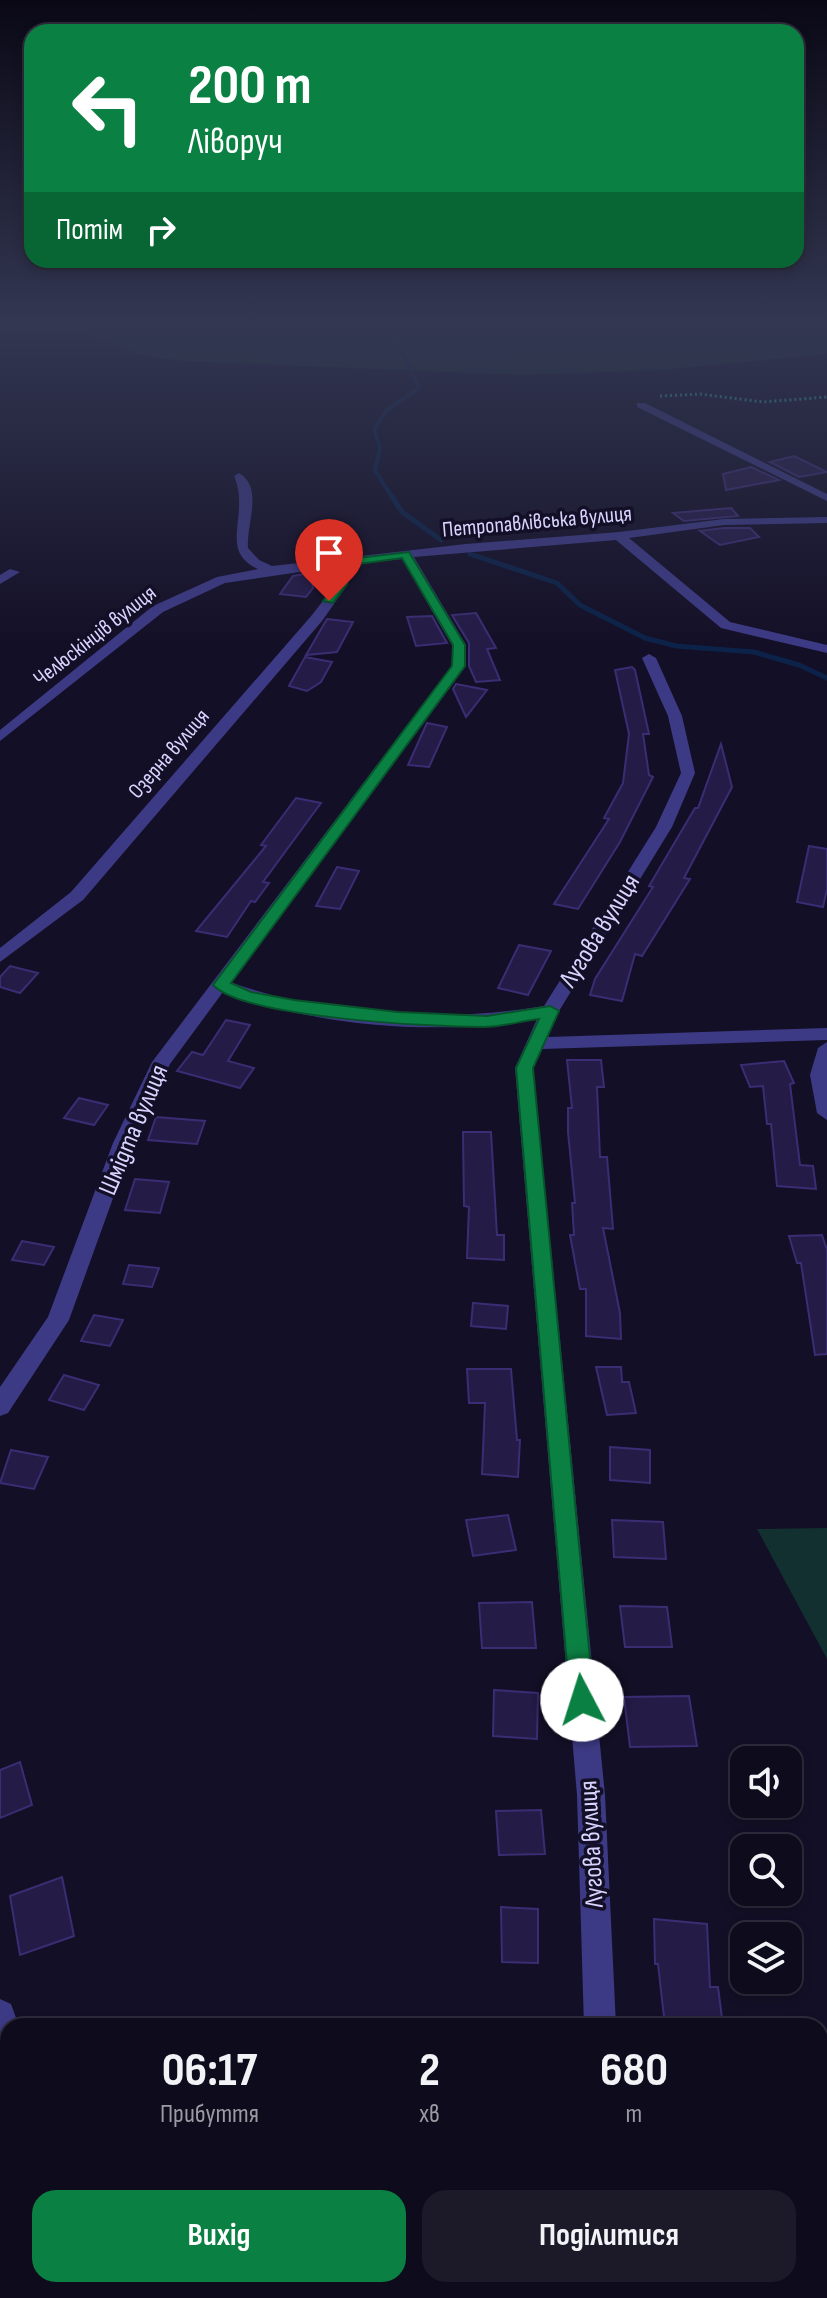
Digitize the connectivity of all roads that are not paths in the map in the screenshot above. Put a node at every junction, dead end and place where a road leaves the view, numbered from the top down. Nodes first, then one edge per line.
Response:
1 (693, 431) edge
2 (239, 476) dead end
3 (827, 498) edge
4 (827, 520) edge
5 (619, 536) junction
6 (406, 555) junction
7 (336, 563) junction
8 (270, 570) junction
9 (14, 572) dead end
10 (0, 580) edge
11 (827, 649) edge
12 (649, 658) dead end
13 (0, 737) edge
14 (0, 957) edge
15 (221, 985) junction
16 (550, 1011) junction
17 (827, 1034) edge
18 (534, 1043) junction
19 (827, 1048) edge
20 (827, 1113) edge
21 (0, 1406) edge
22 (600, 2018) edge

1 - 3 street
2 - 8 street
4 - 5 street, Петропавлівська вулиця
5 - 6 street, Петропавлівська вулиця
5 - 11 street
6 - 7 street, Петропавлівська вулиця
6 - 15 street, Шмідта вулиця
7 - 8 street, Петропавлівська вулиця
7 - 14 street, Озерна вулиця
8 - 13 street, Челюскінців вулиця
9 - 10 street
12 - 16 street, Лугова вулиця
15 - 16 street
15 - 21 street, Шмідта вулиця
16 - 18 street, Лугова вулиця
17 - 18 street
18 - 22 street, Лугова вулиця
19 - 20 street

